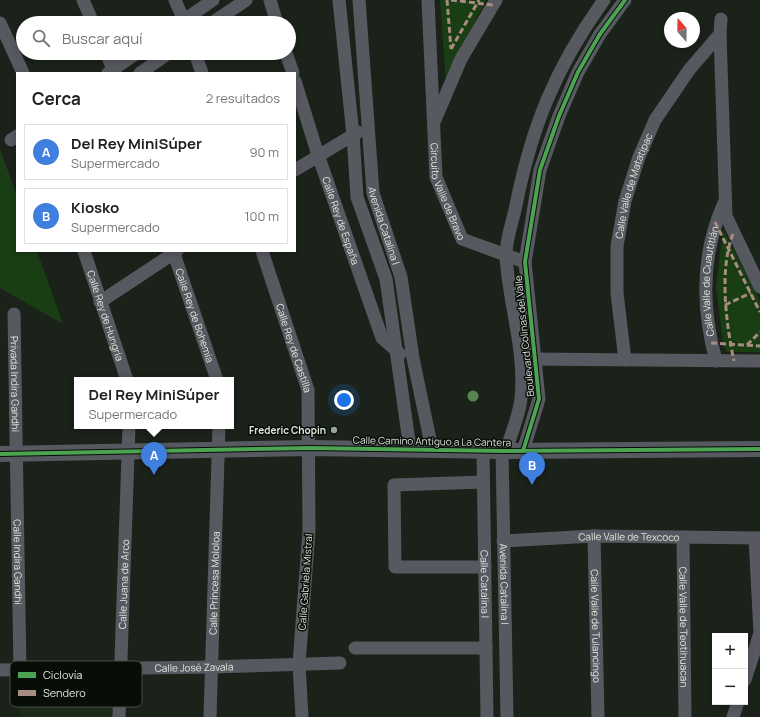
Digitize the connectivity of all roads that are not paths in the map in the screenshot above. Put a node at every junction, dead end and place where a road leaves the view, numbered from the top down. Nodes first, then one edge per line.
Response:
1 (83, 0) edge
2 (175, 0) edge
3 (213, 0) edge
4 (246, 0) edge
5 (270, 0) edge
6 (339, 0) edge
7 (359, 0) edge
8 (428, 0) edge
9 (496, 0) edge
10 (604, 0) edge
11 (624, 0) edge
12 (90, 16) edge
13 (181, 16) edge
14 (191, 16) edge
15 (222, 16) edge
16 (275, 16) edge
17 (721, 19) dead end
18 (0, 23) edge
19 (720, 34) junction
20 (16, 58) edge
21 (17, 60) edge
22 (108, 60) edge
23 (128, 60) edge
24 (159, 60) edge
25 (198, 60) edge
26 (288, 60) edge
27 (23, 72) edge
28 (112, 72) edge
29 (141, 72) edge
30 (202, 72) edge
31 (293, 72) edge
32 (296, 83) edge
33 (542, 110) junction
34 (559, 116) junction
35 (434, 124) junction
36 (369, 126) junction
37 (353, 135) junction
38 (318, 155) junction
39 (296, 169) edge
40 (724, 202) junction
41 (84, 252) edge
42 (174, 252) edge
43 (262, 252) edge
44 (506, 255) junction
45 (525, 262) junction
46 (760, 287) edge
47 (100, 302) junction
48 (14, 314) dead end
49 (398, 354) junction
50 (413, 358) junction
51 (520, 359) junction
52 (536, 360) junction
53 (625, 360) junction
54 (716, 361) junction
55 (760, 361) edge
56 (126, 377) edge
57 (216, 377) edge
58 (129, 429) edge
59 (219, 429) edge
60 (310, 448) junction
61 (219, 449) junction
62 (410, 449) junction
63 (432, 449) junction
64 (760, 449) edge
65 (129, 450) junction
66 (482, 450) junction
67 (504, 451) junction
68 (523, 451) junction
69 (16, 453) junction
70 (0, 454) edge
71 (483, 482) junction
72 (594, 536) junction
73 (683, 537) junction
74 (757, 538) edge
75 (503, 541) junction
76 (485, 567) junction
77 (355, 648) dead end
78 (486, 648) junction
79 (20, 661) edge
80 (120, 661) edge
81 (340, 663) dead end
82 (299, 664) junction
83 (212, 667) junction
84 (142, 668) edge
85 (748, 671) edge
86 (737, 705) edge
87 (119, 707) edge
88 (119, 717) edge
89 (210, 717) edge
90 (302, 717) edge
91 (487, 717) edge
92 (507, 717) edge
93 (598, 717) edge
94 (685, 717) edge
95 (733, 717) edge

1 - 12 street
2 - 13 street
3 - 14 street
4 - 15 street
5 - 16 street
6 - 37 street, Avenida Catalina I
7 - 36 street, Avenida Catalina I
8 - 35 street, Circuito Valle de Bravo
9 - 35 street, Circuito Valle de Bravo
10 - 33 street, Boulevard Colinas del Valle
11 - 34 street, Boulevard Colinas del Valle
17 - 19 street
18 - 20 street
19 - 40 street
19 - 53 street, Calle Valle de Matatipac
21 - 27 street
22 - 28 street
23 - 28 street
24 - 29 street
25 - 30 street
26 - 31 street
32 - 38 street, Calle Rey de España
33 - 34 street
33 - 44 street, Boulevard Colinas del Valle
34 - 45 street, Boulevard Colinas del Valle
35 - 44 street, Circuito Valle de Bravo
36 - 37 street
36 - 50 street, Avenida Catalina I
37 - 38 street
37 - 49 street, Avenida Catalina I
38 - 39 street
38 - 49 street, Calle Rey de España
40 - 46 street
40 - 54 street, Calle Valle de Cuautitlán
41 - 47 street, Calle Rey de Hungría
42 - 47 street
42 - 57 street, Calle Rey de Bohemia
43 - 60 street, Calle Rey de Castilla
44 - 45 street, Circuito Valle de Bravo
44 - 51 street, Boulevard Colinas del Valle
45 - 52 street, Boulevard Colinas del Valle
47 - 56 street, Calle Rey de Hungría
48 - 69 street, Privada Indira Gandhi
49 - 50 street
49 - 62 street, Avenida Catalina I
50 - 63 street, Avenida Catalina I
51 - 52 street
51 - 67 street, Boulevard Colinas del Valle
52 - 53 street
52 - 68 street, Boulevard Colinas del Valle
53 - 54 street
54 - 55 street
58 - 65 street
59 - 61 street
60 - 61 street, Calle Camino Antiguo a La Cantera
60 - 62 street, Calle Camino Antiguo a La Cantera
60 - 82 street, Calle Gabriela Mistral
61 - 65 street, Calle Camino Antiguo a La Cantera
61 - 83 street, Calle Princesa Mololoa
62 - 63 street, Calle Camino Antiguo a La Cantera
63 - 66 street, Calle Camino Antiguo a La Cantera
64 - 68 street, Calle Camino Antiguo a La Cantera
65 - 69 street, Calle Camino Antiguo a La Cantera
65 - 80 street, Calle Juana de Arco
66 - 67 street, Calle Camino Antiguo a La Cantera
66 - 71 street, Calle Catalina I
67 - 68 street, Calle Camino Antiguo a La Cantera
67 - 75 street, Avenida Catalina I
69 - 70 street, Calle Camino Antiguo a La Cantera
69 - 79 street, Calle Indira Gandhi
71 - 76 street, Calle Catalina I
71 - 76 street
72 - 73 street, Calle Valle de Texcoco
72 - 75 street, Calle Valle de Texcoco
72 - 93 street, Calle Valle de Tulancingo
73 - 74 street, Calle Valle de Texcoco
73 - 94 street, Calle Valle de Teotihuacan
74 - 85 street, Calle Valle de Texcoco
75 - 92 street, Avenida Catalina I
76 - 78 street, Calle Catalina I
77 - 78 street
78 - 91 street, Calle Catalina I
81 - 82 street, Calle José Zavala
82 - 83 street, Calle José Zavala
82 - 90 street, Calle Gabriela Mistral
83 - 84 street, Calle José Zavala
83 - 89 street, Calle Princesa Mololoa
86 - 95 street
87 - 88 street, Calle Juana de Arco

